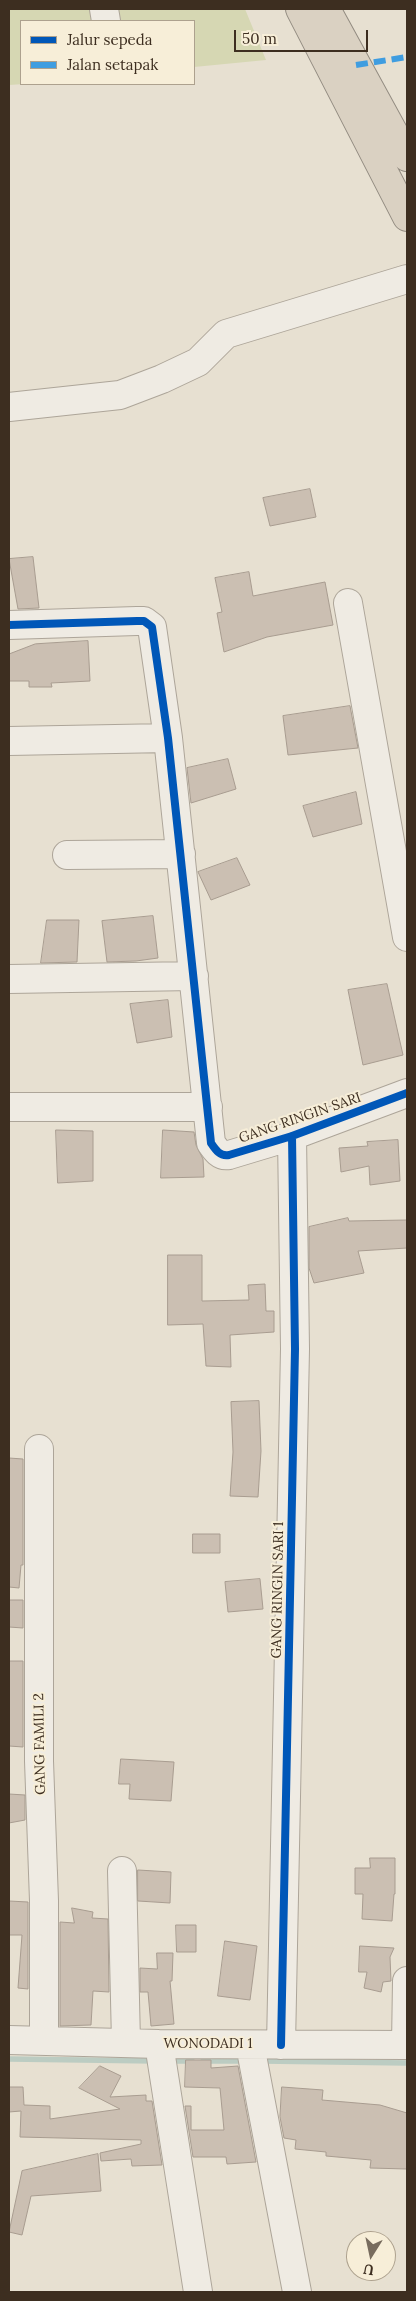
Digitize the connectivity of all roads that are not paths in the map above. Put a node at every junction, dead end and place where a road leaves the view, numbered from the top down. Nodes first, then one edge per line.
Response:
1 (300, 9) edge
2 (326, 9) edge
3 (407, 157) edge
4 (407, 217) edge
5 (407, 279) edge
6 (9, 407) edge
7 (348, 604) dead end
8 (9, 625) edge
9 (168, 738) junction
10 (9, 741) edge
11 (181, 854) junction
12 (67, 855) dead end
13 (407, 937) edge
14 (194, 976) junction
15 (9, 979) edge
16 (407, 1093) edge
17 (208, 1107) junction
18 (9, 1108) edge
19 (292, 1136) junction
20 (39, 1449) dead end
21 (122, 1871) dead end
22 (407, 1981) edge
23 (44, 2039) junction
24 (9, 2040) edge
25 (126, 2042) junction
26 (159, 2045) junction
27 (281, 2045) junction
28 (407, 2045) edge
29 (252, 2054) junction
30 (198, 2292) edge
31 (297, 2292) edge

1 - 4 highway
2 - 3 highway
5 - 6 street
7 - 13 street
8 - 9 street
9 - 10 street
9 - 11 street
11 - 12 street
11 - 14 street
14 - 15 street
14 - 17 street
16 - 19 street, GANG RINGIN SARI
17 - 18 street
17 - 19 street, GANG RINGIN SARI
19 - 27 street, GANG RINGIN SARI 1
20 - 23 street, GANG FAMILI 2
21 - 25 street
22 - 28 street
23 - 24 street, WONODADI 1
23 - 25 street, WONODADI 1
25 - 26 street, WONODADI 1
26 - 29 street, WONODADI 1
26 - 30 street
27 - 28 street, WONODADI 1
27 - 29 street, WONODADI 1
29 - 31 street

